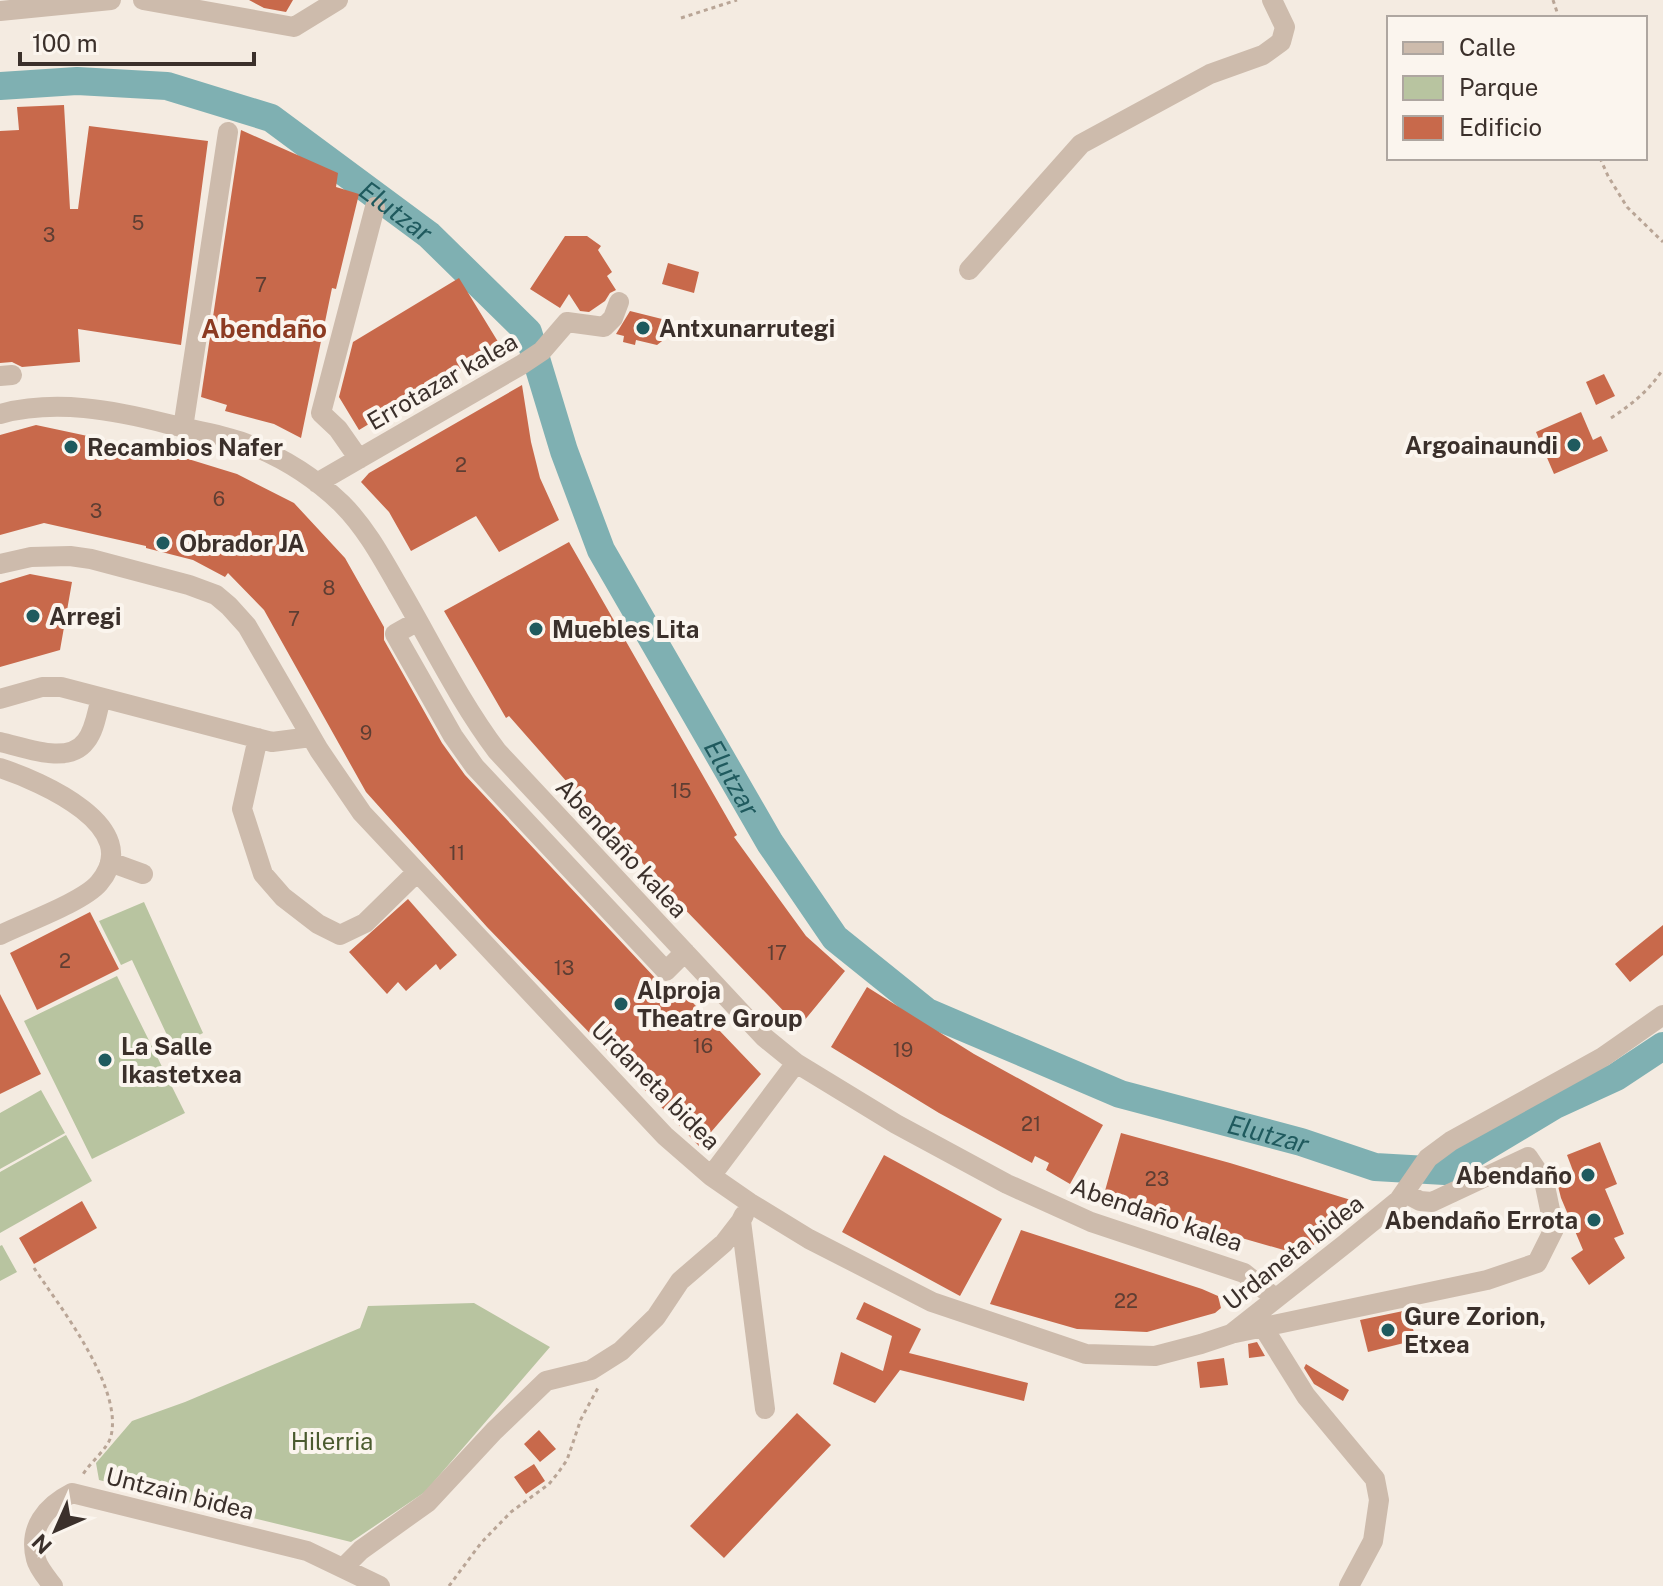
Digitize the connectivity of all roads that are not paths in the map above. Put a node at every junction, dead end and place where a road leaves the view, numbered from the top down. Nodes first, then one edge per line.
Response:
1 (111, 0) edge
2 (143, 0) edge
3 (338, 0) edge
4 (1272, 0) edge
5 (0, 11) edge
6 (228, 132) dead end
7 (375, 207) dead end
8 (969, 270) dead end
9 (619, 302) dead end
10 (0, 414) edge
11 (183, 428) junction
12 (359, 459) junction
13 (317, 483) junction
14 (0, 564) edge
15 (418, 621) junction
16 (101, 698) junction
17 (0, 699) edge
18 (311, 737) junction
19 (258, 738) junction
20 (0, 742) edge
21 (0, 768) edge
22 (110, 862) junction
23 (416, 873) junction
24 (143, 874) dead end
25 (0, 935) edge
26 (685, 952) junction
27 (1663, 1015) edge
28 (796, 1063) junction
29 (711, 1176) junction
30 (1408, 1189) junction
31 (746, 1212) junction
32 (1275, 1298) junction
33 (1263, 1327) junction
34 (1231, 1334) junction
35 (765, 1409) dead end
36 (344, 1567) junction
37 (53, 1586) edge
38 (380, 1586) edge
39 (1349, 1586) edge

1 - 5 street
2 - 3 street
4 - 8 street
6 - 11 street
7 - 12 street
9 - 12 street, Errotazar kalea
10 - 11 street, Abendaño kalea
11 - 13 street, Abendaño kalea
12 - 13 street, Errotazar kalea
13 - 15 street, Abendaño kalea
14 - 18 street, Urdaneta bidea
15 - 26 street, Abendaño kalea
15 - 26 street
16 - 17 street
16 - 19 street
16 - 20 street
18 - 19 street
18 - 23 street, Urdaneta bidea
19 - 23 street
21 - 22 street
22 - 24 street
22 - 25 street
23 - 29 street, Urdaneta bidea
26 - 28 street, Abendaño kalea
27 - 30 street, Urdaneta bidea
28 - 29 street
28 - 32 street, Abendaño kalea
29 - 31 street, Urdaneta bidea
30 - 32 street, Urdaneta bidea
30 - 33 street
31 - 34 street, Urdaneta bidea
31 - 35 street
31 - 36 street
32 - 34 street, Urdaneta bidea
33 - 34 street
33 - 39 street
36 - 37 street, Untzain bidea
36 - 38 street, Untzain bidea

